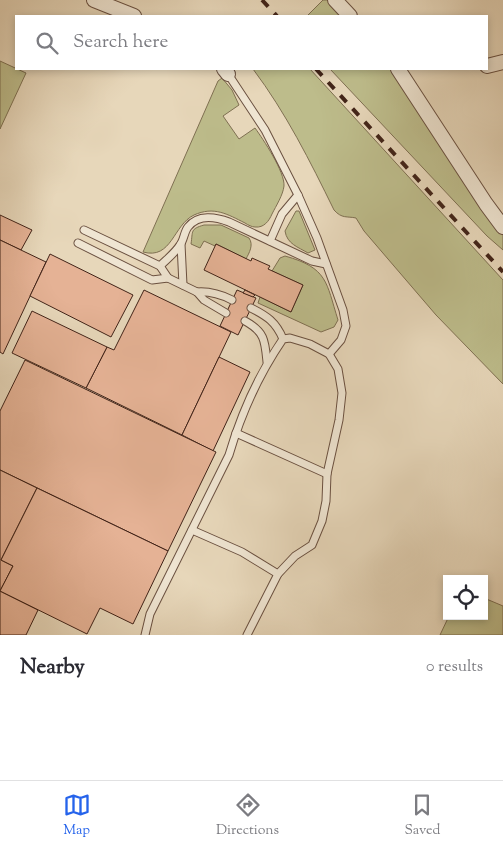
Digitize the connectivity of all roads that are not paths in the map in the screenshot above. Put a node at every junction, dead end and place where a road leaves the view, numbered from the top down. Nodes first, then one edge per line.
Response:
1 (94, 0) edge
2 (335, 0) edge
3 (132, 15) edge
4 (349, 15) edge
5 (503, 62) edge
6 (488, 66) edge
7 (399, 70) edge
8 (226, 71) edge
9 (298, 195) junction
10 (503, 227) edge
11 (84, 230) dead end
12 (270, 241) junction
13 (78, 243) dead end
14 (181, 244) junction
15 (326, 264) junction
16 (160, 266) junction
17 (168, 278) junction
18 (183, 285) junction
19 (197, 292) junction
20 (232, 300) dead end
21 (251, 308) dead end
22 (226, 313) dead end
23 (245, 321) dead end
24 (283, 339) junction
25 (328, 354) junction
26 (267, 363) junction
27 (236, 433) junction
28 (327, 474) junction
29 (192, 530) junction
30 (278, 574) junction
31 (145, 635) edge
32 (247, 635) edge

1 - 3 street
2 - 4 street
5 - 6 street
7 - 10 street
8 - 9 lane
9 - 12 lane
9 - 15 lane
11 - 16 lane
12 - 14 lane
12 - 15 lane
13 - 17 lane
14 - 16 lane
14 - 18 lane
15 - 25 lane
16 - 17 lane
17 - 18 lane
18 - 19 lane
19 - 20 lane
19 - 22 lane
21 - 24 lane
23 - 26 lane
24 - 25 lane
24 - 26 lane
25 - 28 lane
26 - 27 lane
27 - 28 lane
27 - 29 lane
28 - 30 lane
29 - 30 lane
29 - 31 lane
30 - 32 lane

